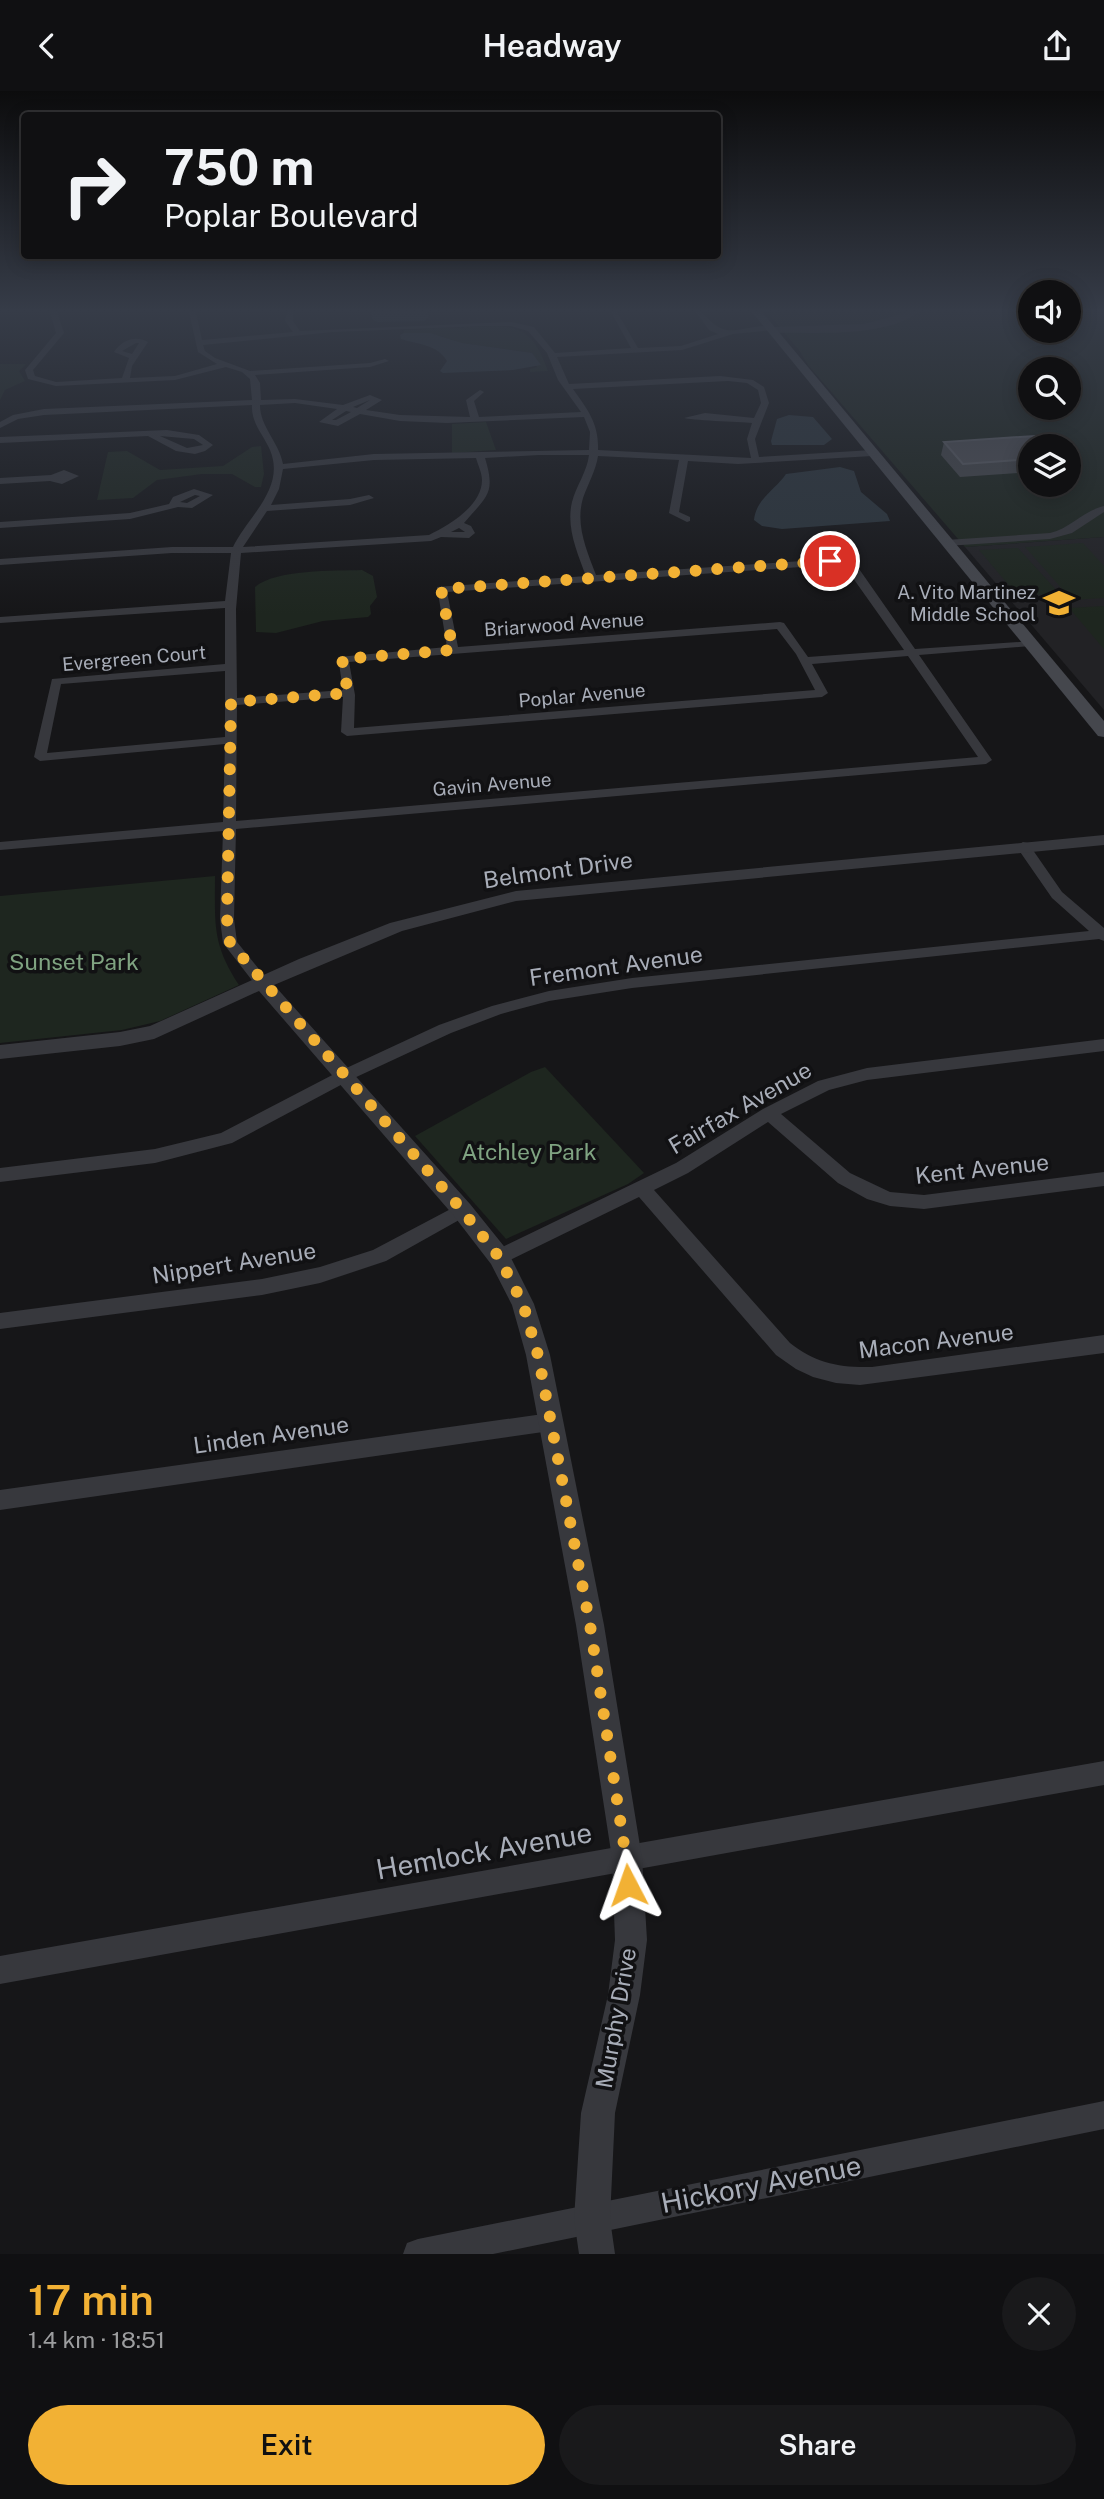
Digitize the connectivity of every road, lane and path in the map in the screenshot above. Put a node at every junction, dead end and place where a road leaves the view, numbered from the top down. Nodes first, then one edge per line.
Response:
1 (39, 413) edge
2 (256, 413) edge
3 (335, 413) edge
4 (357, 413) edge
5 (374, 413) edge
6 (473, 413) edge
7 (760, 413) edge
8 (839, 413) edge
9 (587, 414) joint
10 (688, 418) dead end
11 (475, 419) junction
12 (755, 421) junction
13 (0, 425) edge
14 (150, 434) junction
15 (0, 440) edge
16 (594, 453) junction
17 (872, 453) junction
18 (480, 456) junction
19 (684, 459) junction
20 (757, 460) junction
21 (279, 467) junction
22 (53, 478) dead end
23 (0, 481) edge
24 (369, 498) dead end
25 (176, 505) dead end
26 (265, 507) junction
27 (1104, 509) edge
28 (687, 519) dead end
29 (0, 525) edge
30 (946, 543) junction
31 (237, 549) junction
32 (0, 562) edge
33 (592, 578) junction
34 (232, 604) junction
35 (0, 620) edge
36 (1027, 639) junction
37 (910, 649) junction
38 (453, 650) junction
39 (803, 657) junction
40 (230, 667) junction
41 (348, 693) junction
42 (231, 702) junction
43 (1104, 732) edge
44 (230, 740) junction
45 (228, 826) junction
46 (1104, 840) edge
47 (0, 846) edge
48 (1023, 846) junction
49 (1103, 935) edge
50 (263, 984) junction
51 (1104, 1045) edge
52 (0, 1052) edge
53 (346, 1075) junction
54 (769, 1113) junction
55 (0, 1175) edge
56 (1104, 1179) edge
57 (643, 1189) junction
58 (462, 1210) junction
59 (499, 1257) junction
60 (0, 1321) edge
61 (1104, 1344) edge
62 (550, 1422) junction
63 (0, 1500) edge
64 (1104, 1773) edge
65 (626, 1858) junction
66 (0, 1970) edge
67 (1104, 2115) edge
68 (592, 2219) junction
69 (418, 2254) edge
70 (597, 2254) edge

1 - 13 street
2 - 21 street
3 - 4 street
5 - 11 street
6 - 11 street
7 - 12 street
8 - 17 main road
9 - 11 street
9 - 16 street
10 - 12 street
12 - 20 street
14 - 14 street
14 - 15 street
16 - 18 street
16 - 19 street
16 - 33 street
17 - 20 street
17 - 30 main road
18 - 21 street
18 - 31 street
19 - 20 street
19 - 28 street
21 - 26 street, Murphy Drive
22 - 23 street
24 - 26 street
25 - 29 street
26 - 31 street, Murphy Drive
27 - 30 street
30 - 36 main road
31 - 32 street
31 - 34 street, Murphy Drive
33 - 37 street
33 - 38 street
34 - 35 street
34 - 40 street, Murphy Drive
36 - 37 street
36 - 43 main road
37 - 39 street
37 - 45 street, Gavin Avenue
38 - 39 street, Briarwood Avenue
38 - 41 street, Briarwood Avenue
39 - 41 street, Poplar Avenue
40 - 42 street, Murphy Drive
40 - 44 street, Evergreen Court
41 - 42 street
42 - 44 street, Murphy Drive
44 - 45 street, Murphy Drive
45 - 47 street, Gavin Avenue
45 - 50 street, Murphy Drive
46 - 48 street, Belmont Drive
48 - 49 street
48 - 50 street, Belmont Drive
49 - 53 street, Fremont Avenue
50 - 52 street, Belmont Drive
50 - 53 street, Murphy Drive
51 - 54 street, Fairfax Avenue
53 - 55 street, Fremont Avenue
53 - 58 street, Murphy Drive
54 - 56 street, Kent Avenue
54 - 57 street, Fairfax Avenue
57 - 59 street, Fairfax Avenue
57 - 61 street, Macon Avenue
58 - 59 street, Murphy Drive
58 - 60 street, Nippert Avenue
59 - 62 street, Murphy Drive
62 - 63 street, Linden Avenue
62 - 65 street, Murphy Drive
64 - 65 street, Hemlock Avenue
65 - 66 street, Hemlock Avenue
65 - 68 street, Murphy Drive
67 - 68 street, Hickory Avenue
68 - 69 street, Hickory Avenue
68 - 70 street, Murphy Drive

